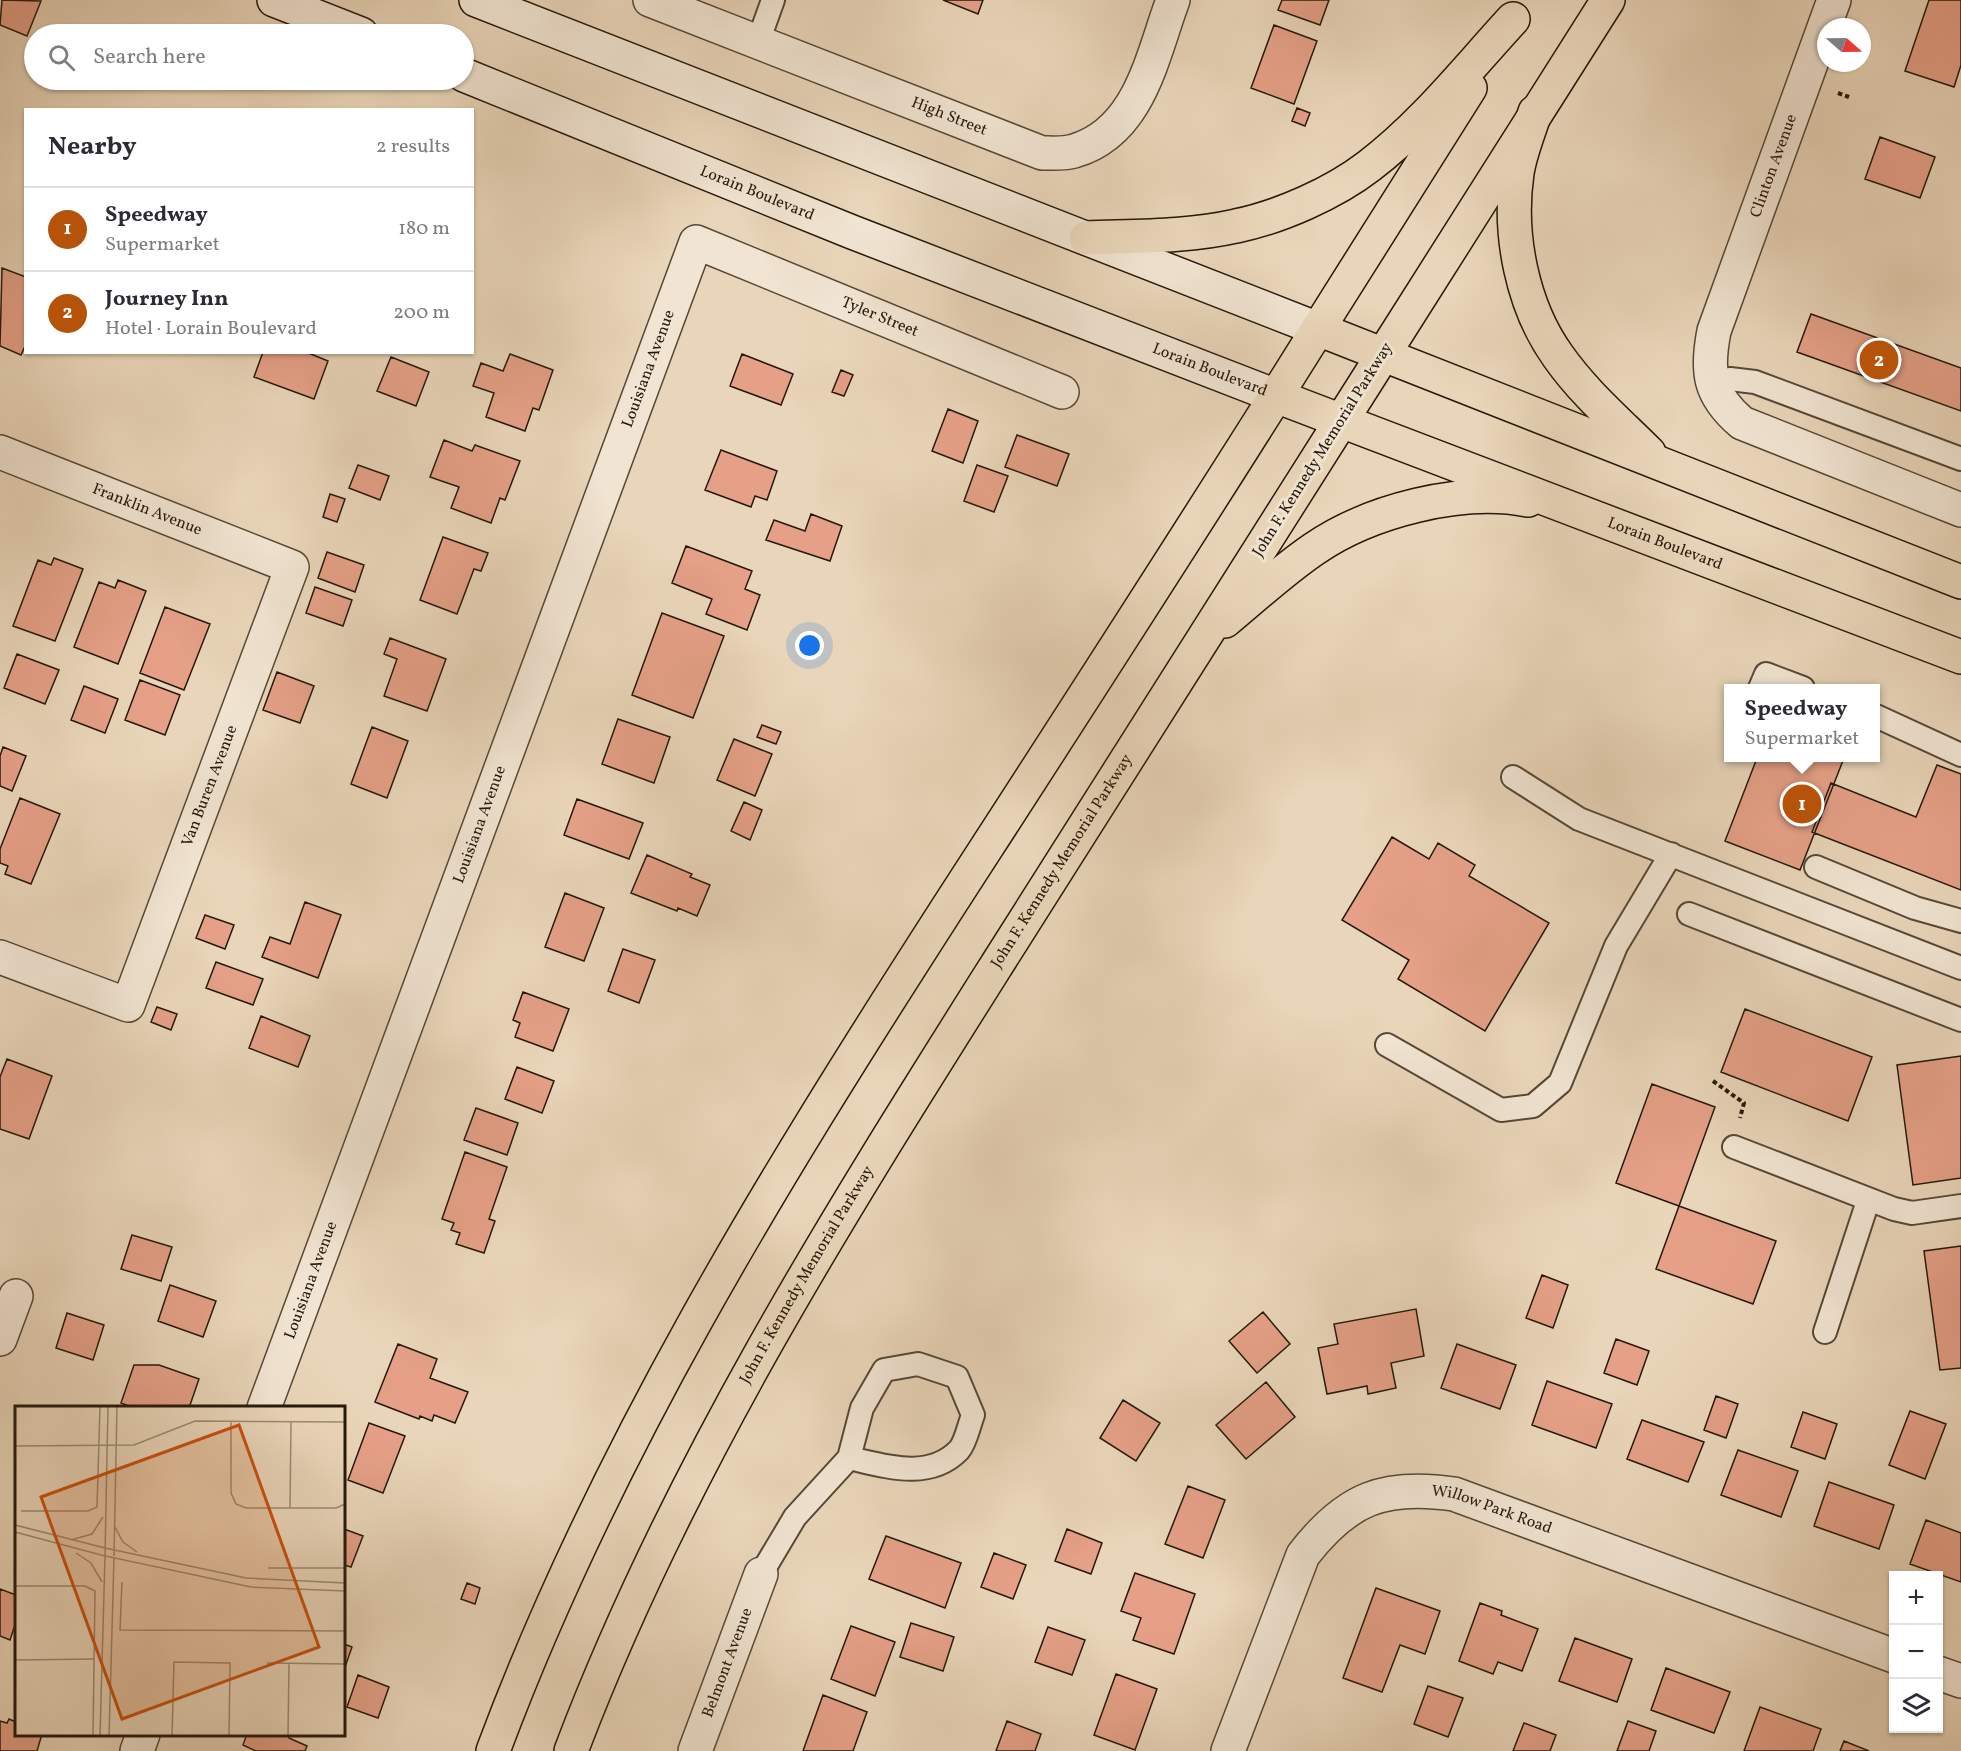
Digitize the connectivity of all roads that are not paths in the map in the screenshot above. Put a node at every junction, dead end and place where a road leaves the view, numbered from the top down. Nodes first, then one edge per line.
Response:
1 (274, 0) edge
2 (476, 0) edge
3 (650, 0) edge
4 (773, 0) edge
5 (1173, 0) edge
6 (1608, 0) edge
7 (1834, 0) edge
8 (1520, 10) edge
9 (335, 24) edge
10 (758, 42) junction
11 (474, 79) edge
12 (1535, 112) junction
13 (1086, 238) junction
14 (696, 242) joint
15 (1318, 329) junction
16 (1383, 354) junction
17 (1712, 383) junction
18 (1062, 392) dead end
19 (1276, 396) junction
20 (1341, 421) junction
21 (0, 452) edge
22 (1961, 459) edge
23 (1659, 463) junction
24 (1582, 510) junction
25 (1961, 510) edge
26 (292, 567) joint
27 (1961, 582) edge
28 (1205, 637) junction
29 (1961, 657) edge
30 (1762, 684) edge
31 (1792, 684) edge
32 (1880, 718) edge
33 (1961, 755) edge
34 (1513, 777) dead end
35 (1671, 854) junction
36 (1815, 867) dead end
37 (1689, 914) dead end
38 (1961, 921) edge
39 (0, 957) edge
40 (1961, 968) edge
41 (1961, 1020) edge
42 (1387, 1044) dead end
43 (1734, 1147) dead end
44 (1868, 1201) junction
45 (1961, 1206) edge
46 (16, 1296) dead end
47 (1825, 1332) dead end
48 (0, 1339) edge
49 (264, 1406) edge
50 (849, 1458) junction
51 (761, 1574) joint
52 (1889, 1655) edge
53 (1943, 1675) edge
54 (1961, 1681) edge
55 (142, 1736) edge
56 (137, 1751) edge
57 (493, 1751) edge
58 (571, 1751) edge
59 (695, 1751) edge
60 (1228, 1751) edge

1 - 9 street
2 - 13 street
3 - 10 street, High Street
4 - 10 lane
5 - 10 street, High Street
6 - 12 main road, John F. Kennedy Memorial Parkway
7 - 17 street, Clinton Avenue
8 - 13 main road
8 - 15 main road
11 - 19 street, Lorain Boulevard
12 - 16 main road, John F. Kennedy Memorial Parkway
12 - 23 main road
13 - 15 street
14 - 18 street, Tyler Street
14 - 49 street, Louisiana Avenue
15 - 16 main road
15 - 19 main road
16 - 20 main road, John F. Kennedy Memorial Parkway
16 - 23 main road
17 - 22 lane
17 - 25 street
19 - 20 main road, Lorain Boulevard
19 - 57 main road
20 - 24 main road, Lorain Boulevard
20 - 28 main road, John F. Kennedy Memorial Parkway
21 - 26 street, Franklin Avenue
23 - 27 main road
24 - 28 main road
24 - 29 main road, Lorain Boulevard
26 - 39 street, Van Buren Avenue
28 - 58 main road, John F. Kennedy Memorial Parkway
30 - 31 lane
32 - 33 lane
34 - 35 lane
35 - 40 lane
35 - 42 lane
36 - 38 lane
37 - 41 lane
43 - 44 lane
44 - 45 lane
44 - 47 lane
46 - 48 street
50 - 50 lane
50 - 51 lane
51 - 59 street, Belmont Avenue
52 - 60 street, Willow Park Road
53 - 54 street
55 - 56 street

